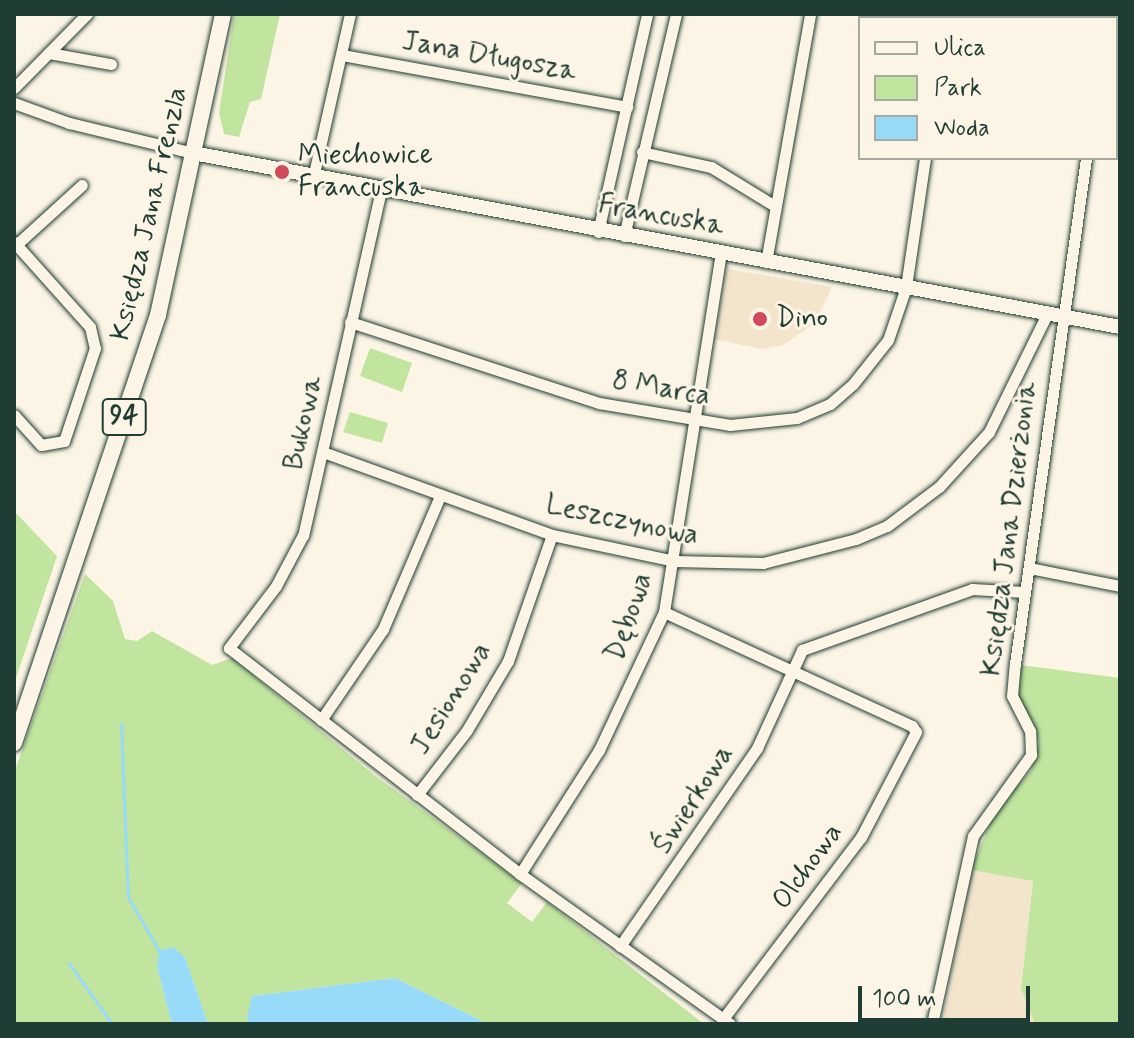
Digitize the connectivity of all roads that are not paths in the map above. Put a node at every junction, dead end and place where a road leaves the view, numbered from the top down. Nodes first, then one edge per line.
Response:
1 (87, 14) edge
2 (223, 14) edge
3 (350, 14) edge
4 (647, 14) edge
5 (676, 14) edge
6 (810, 14) edge
7 (49, 53) junction
8 (342, 55) junction
9 (111, 64) dead end
10 (14, 88) edge
11 (14, 103) edge
12 (627, 107) junction
13 (642, 152) junction
14 (193, 153) junction
15 (925, 160) edge
16 (1086, 160) edge
17 (313, 178) junction
18 (82, 185) dead end
19 (381, 190) junction
20 (775, 206) junction
21 (598, 232) junction
22 (624, 236) junction
23 (15, 244) edge
24 (721, 253) junction
25 (766, 262) junction
26 (906, 287) junction
27 (1054, 315) junction
28 (350, 322) junction
29 (1120, 327) edge
30 (14, 415) edge
31 (691, 422) junction
32 (323, 452) junction
33 (440, 496) junction
34 (552, 535) junction
35 (674, 561) junction
36 (1029, 568) junction
37 (1120, 586) edge
38 (1025, 592) junction
39 (664, 612) junction
40 (793, 672) junction
41 (321, 720) junction
42 (14, 743) edge
43 (417, 795) junction
44 (520, 874) junction
45 (620, 946) junction
46 (726, 1022) edge
47 (932, 1024) edge

1 - 7 street
2 - 14 main road, Księdza Jana Frenzla / 94
3 - 8 street
4 - 12 street
5 - 13 street
6 - 20 street
7 - 9 street
7 - 10 street
8 - 12 street, Jana Długosza
8 - 17 street
11 - 14 street
12 - 21 street
13 - 20 street
13 - 22 street
14 - 17 street, Francuska
14 - 42 main road, Księdza Jana Frenzla / 94
15 - 26 street, 8 Marca
16 - 27 street, Księdza Jana Dzierżonia
17 - 19 street, Francuska
18 - 23 street
19 - 21 street, Francuska
19 - 28 street, Bukowa
20 - 25 street
21 - 22 street, Francuska
22 - 24 street, Francuska
23 - 30 street
24 - 25 street, Francuska
24 - 31 street, Dębowa
25 - 26 street, Francuska
26 - 27 street, Francuska
26 - 31 street, 8 Marca
27 - 29 street, Francuska
27 - 35 street, Leszczynowa
27 - 36 street, Księdza Jana Dzierżonia
28 - 31 street, 8 Marca
28 - 32 street, Bukowa
31 - 35 street, Dębowa
32 - 33 street, Leszczynowa
32 - 41 street, Bukowa
33 - 34 street, Leszczynowa
33 - 41 street
34 - 35 street, Leszczynowa
34 - 43 street, Jesionowa
35 - 39 street, Dębowa
36 - 37 street
36 - 38 street, Księdza Jana Dzierżonia
38 - 40 street, Świerkowa
38 - 47 street, Księdza Jana Dzierżonia
39 - 40 street
39 - 44 street, Dębowa
40 - 45 street, Świerkowa
40 - 46 street, Olchowa
41 - 43 street
43 - 44 street
44 - 45 street
45 - 46 street

